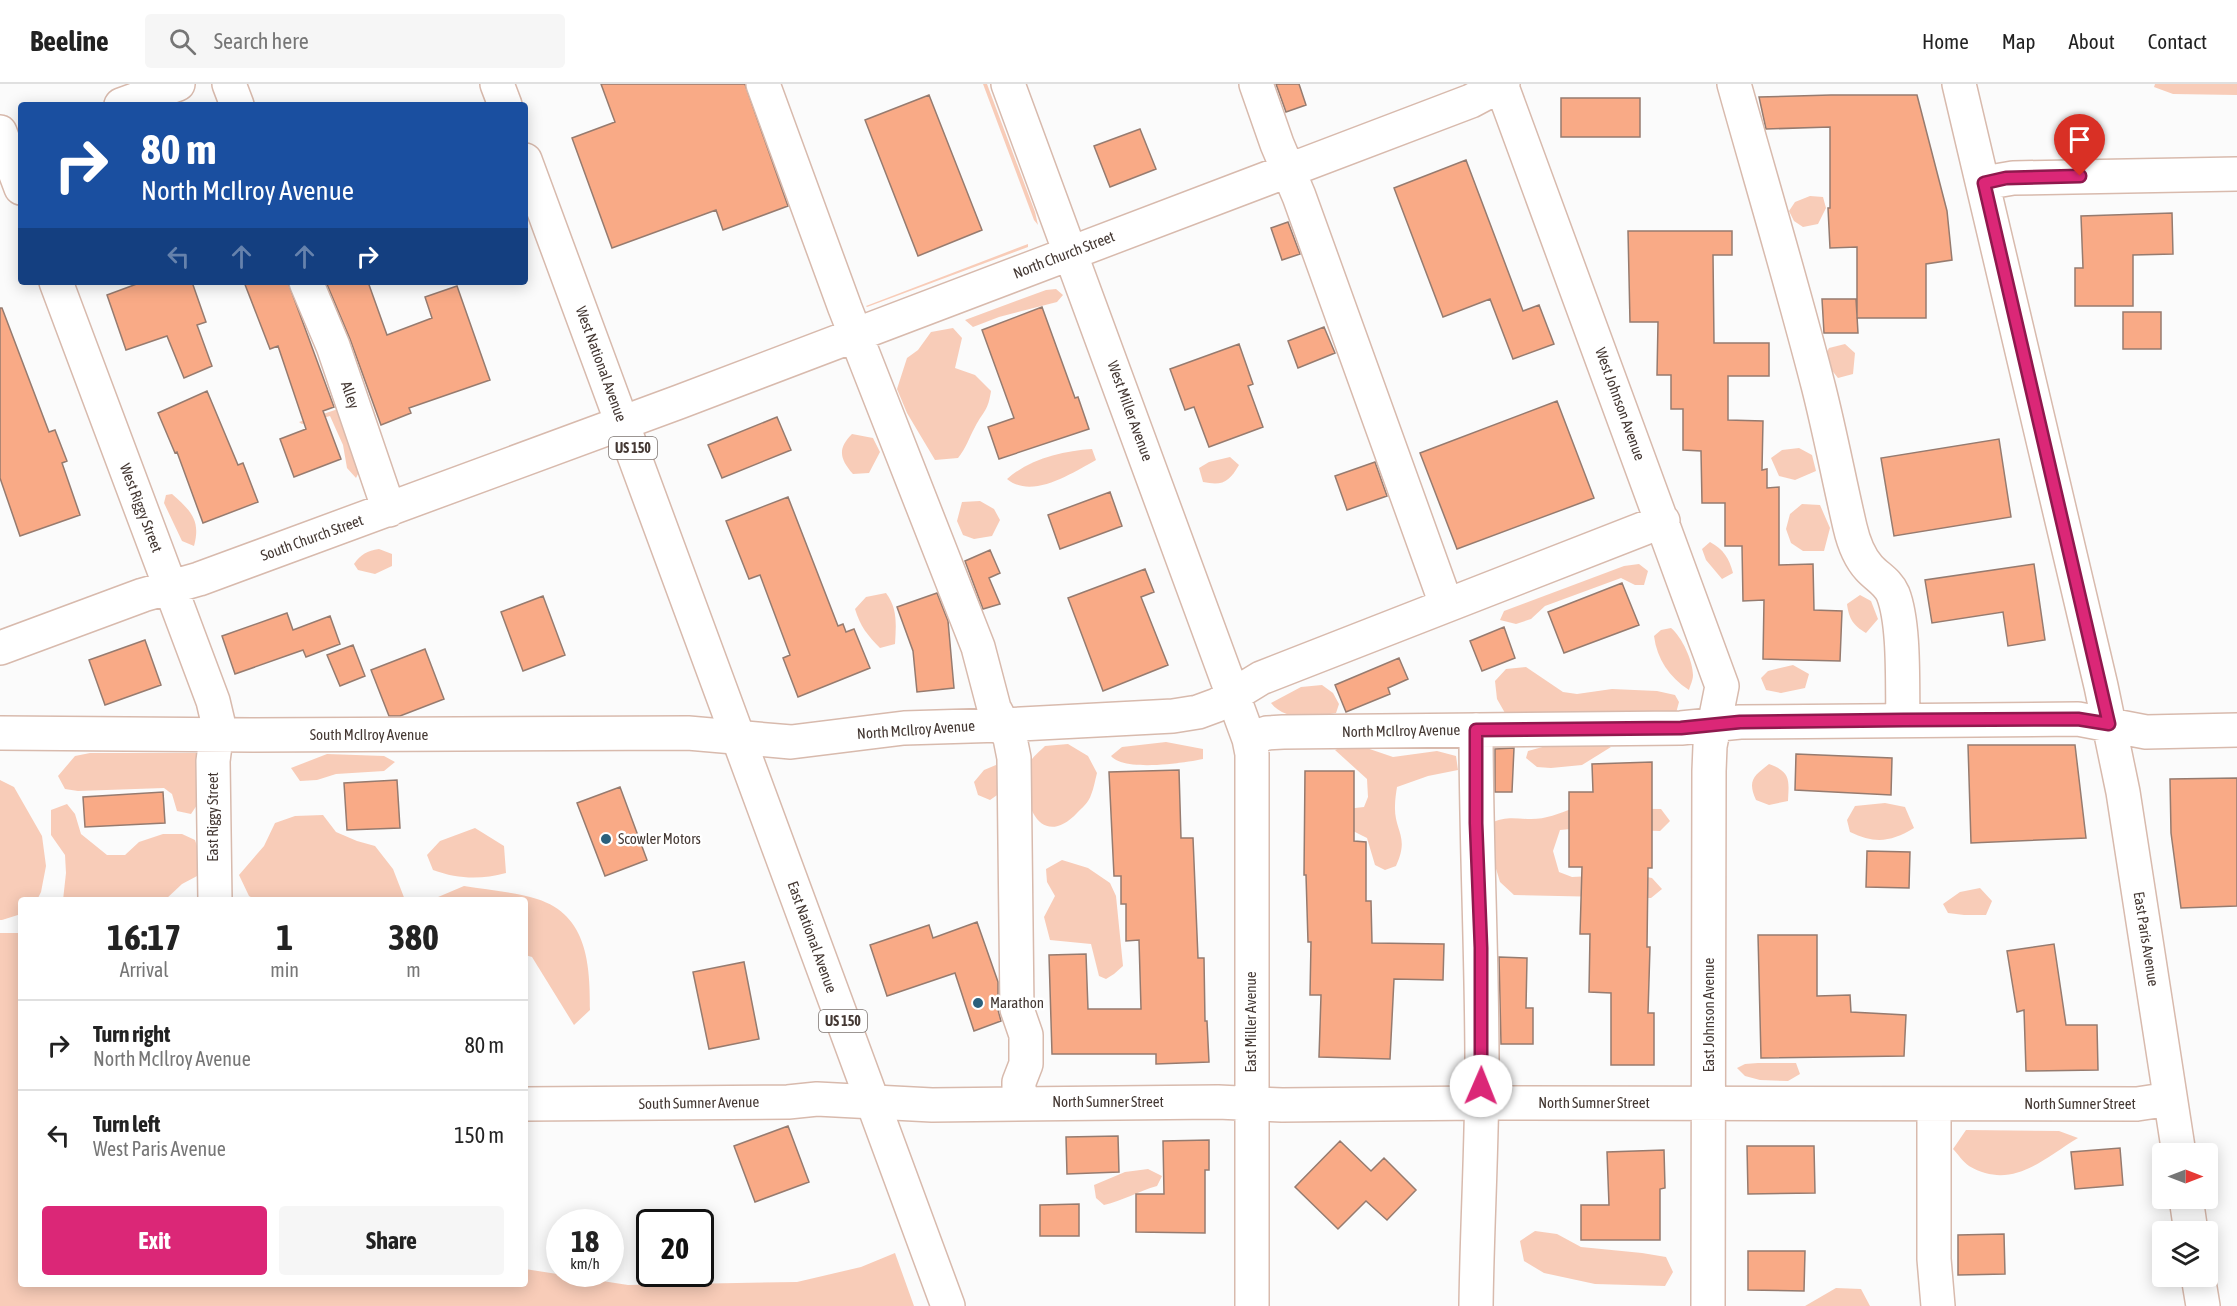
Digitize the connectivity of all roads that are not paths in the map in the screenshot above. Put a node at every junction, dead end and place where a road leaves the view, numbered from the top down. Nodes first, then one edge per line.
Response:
1 (178, 84) edge
2 (229, 84) edge
3 (497, 84) edge
4 (763, 84) edge
5 (1008, 84) edge
6 (1256, 84) edge
7 (1502, 84) edge
8 (1734, 84) edge
9 (1959, 84) edge
10 (129, 102) edge
11 (236, 102) edge
12 (504, 102) edge
13 (7, 143) edge
14 (528, 168) edge
15 (1288, 170) junction
16 (2237, 174) edge
17 (18, 178) edge
18 (1984, 183) junction
19 (1071, 252) junction
20 (57, 285) edge
21 (307, 285) edge
22 (856, 335) junction
23 (623, 423) junction
24 (388, 510) junction
25 (1663, 521) junction
26 (171, 588) junction
27 (1446, 604) junction
28 (0, 648) edge
29 (1234, 694) junction
30 (1903, 720) junction
31 (2109, 724) junction
32 (1003, 725) junction
33 (1715, 725) junction
34 (1476, 730) junction
35 (2237, 730) edge
36 (0, 733) edge
37 (218, 735) junction
38 (738, 737) junction
39 (1249, 739) junction
40 (214, 897) edge
41 (2170, 1099) junction
42 (873, 1102) junction
43 (1019, 1103) junction
44 (1480, 1103) junction
45 (528, 1104) edge
46 (1251, 1104) junction
47 (1708, 1104) junction
48 (1934, 1104) junction
49 (2177, 1143) edge
50 (2200, 1287) edge
51 (948, 1306) edge
52 (1252, 1306) edge
53 (1476, 1306) edge
54 (1708, 1306) edge
55 (1938, 1306) edge
56 (2203, 1306) edge

1 - 10 street
2 - 11 street
3 - 12 street
4 - 22 street
5 - 19 street, West Miller Avenue
6 - 15 street
7 - 15 street, North Church Street
7 - 25 street, West Johnson Avenue
8 - 30 street
9 - 18 street, East Paris Avenue
13 - 17 street
14 - 23 street, West National Avenue / US 150
15 - 19 street, North Church Street
15 - 27 street
16 - 18 street
18 - 31 street, East Paris Avenue
19 - 22 street, North Church Street
19 - 29 street, West Miller Avenue
20 - 26 street, West Riggy Street
21 - 24 street, Alley
22 - 23 street, North Church Street
22 - 32 street
23 - 24 street, South Church Street
23 - 38 street, West National Avenue / US 150
24 - 26 street, South Church Street
25 - 27 street, North McIlroy Avenue
25 - 33 street, West Johnson Avenue
26 - 28 street, South Church Street
26 - 37 street, West Riggy Street
27 - 29 street, North McIlroy Avenue
29 - 32 street, North McIlroy Avenue
29 - 39 street, West Miller Avenue
30 - 31 street, North McIlroy Avenue
30 - 33 street, North McIlroy Avenue
31 - 35 street, North McIlroy Avenue
31 - 41 street, East Paris Avenue
32 - 38 street, North McIlroy Avenue
32 - 43 street
33 - 34 street, North McIlroy Avenue
33 - 47 street, East Johnson Avenue
34 - 39 street, North McIlroy Avenue
34 - 44 street
36 - 37 street, South McIlroy Avenue
37 - 38 street, South McIlroy Avenue
37 - 40 street, East Riggy Street
38 - 42 street, East National Avenue / US 150
39 - 46 street, East Miller Avenue
41 - 48 street, North Sumner Street
41 - 49 street, East Paris Avenue
42 - 43 street, North Sumner Street
42 - 45 street, South Sumner Avenue
42 - 51 street, East National Avenue / US 150
43 - 46 street, North Sumner Street
44 - 46 street, North Sumner Street
44 - 47 street, North Sumner Street
44 - 53 street
46 - 52 street, East Miller Avenue
47 - 48 street, North Sumner Street
47 - 54 street, East Johnson Avenue
48 - 55 street
50 - 56 street

